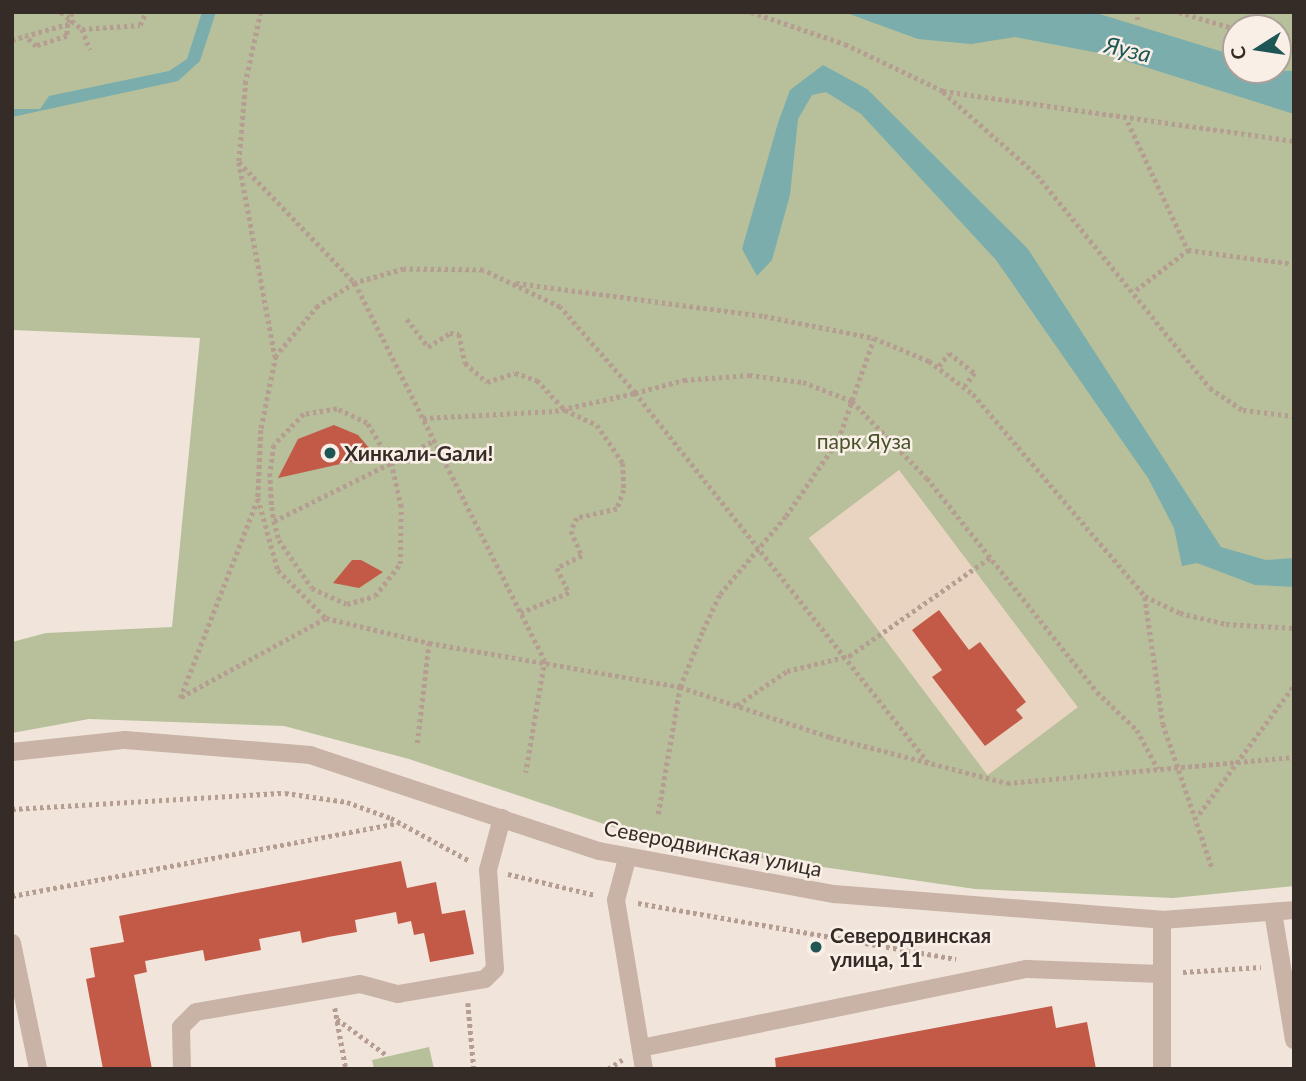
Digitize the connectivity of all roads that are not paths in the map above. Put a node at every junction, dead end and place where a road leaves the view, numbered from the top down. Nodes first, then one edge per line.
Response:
1 (12, 752) edge
2 (502, 818) junction
3 (627, 859) junction
4 (1294, 910) edge
5 (1273, 912) junction
6 (1162, 920) junction
7 (12, 943) edge
8 (1161, 974) junction
9 (1294, 1040) edge
10 (641, 1048) junction
11 (38, 1069) edge
12 (182, 1069) edge
13 (644, 1069) edge
14 (1162, 1069) edge

1 - 2 street, Северодвинская улица
2 - 3 street, Северодвинская улица
2 - 12 street
3 - 6 street, Северодвинская улица
3 - 10 street
4 - 5 street, Северодвинская улица
5 - 6 street, Северодвинская улица
5 - 9 street
6 - 8 street
7 - 11 street
8 - 10 street
8 - 14 street
10 - 13 street

